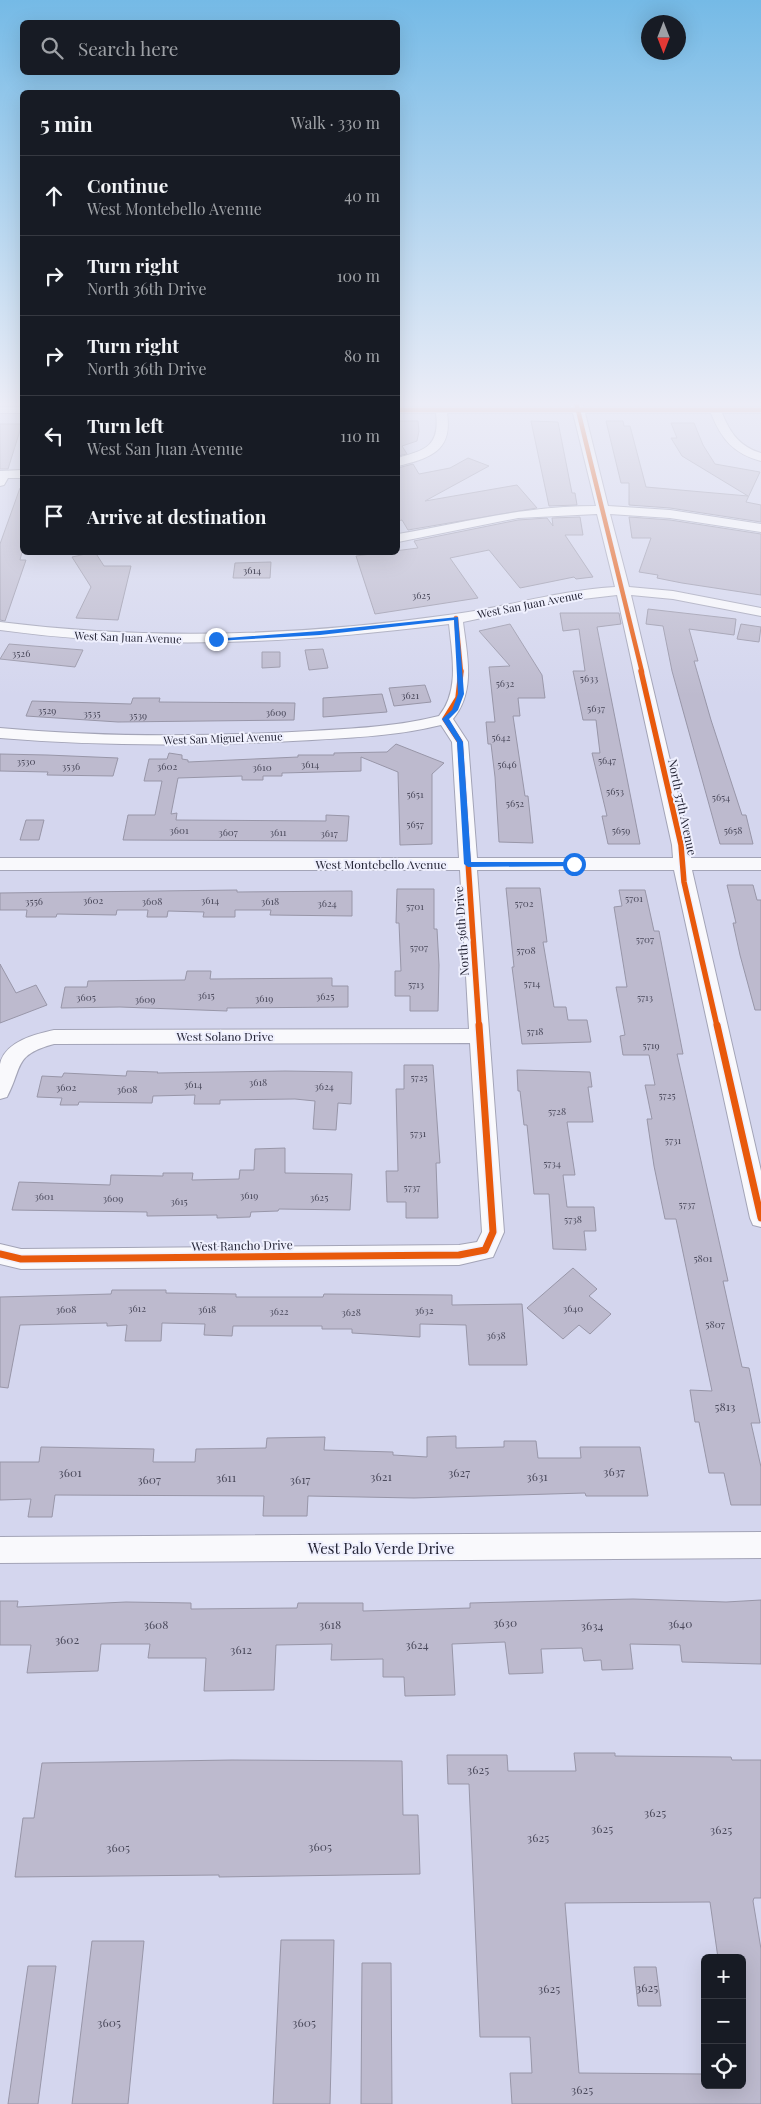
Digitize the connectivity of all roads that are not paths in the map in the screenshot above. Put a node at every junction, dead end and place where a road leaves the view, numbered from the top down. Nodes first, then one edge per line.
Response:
1 (601, 500) edge
2 (603, 510) junction
3 (761, 528) edge
4 (400, 538) edge
5 (623, 590) junction
6 (761, 612) edge
7 (456, 618) junction
8 (0, 626) edge
9 (445, 719) junction
10 (0, 733) edge
11 (0, 864) edge
12 (468, 864) junction
13 (761, 864) edge
14 (683, 865) junction
15 (479, 1036) junction
16 (0, 1091) edge
17 (761, 1218) edge
18 (485, 1250) joint
19 (0, 1254) edge
20 (761, 1546) edge
21 (0, 1550) edge

1 - 2 street, North 37th Avenue
2 - 3 street
2 - 4 street
2 - 5 street, North 37th Avenue
5 - 6 street, West San Juan Avenue
5 - 7 street, West San Juan Avenue
5 - 14 street, North 37th Avenue
7 - 8 street, West San Juan Avenue
7 - 9 street
9 - 10 street, West San Miguel Avenue
9 - 12 street, North 36th Drive
11 - 12 street, West Montebello Avenue
12 - 14 street, West Montebello Avenue
12 - 15 street, North 36th Drive
13 - 14 street, West Montebello Avenue
14 - 17 street, North 37th Avenue
15 - 16 street, West Solano Drive
15 - 18 street, North 36th Drive
18 - 19 street, West Rancho Drive
20 - 21 street, West Palo Verde Drive

